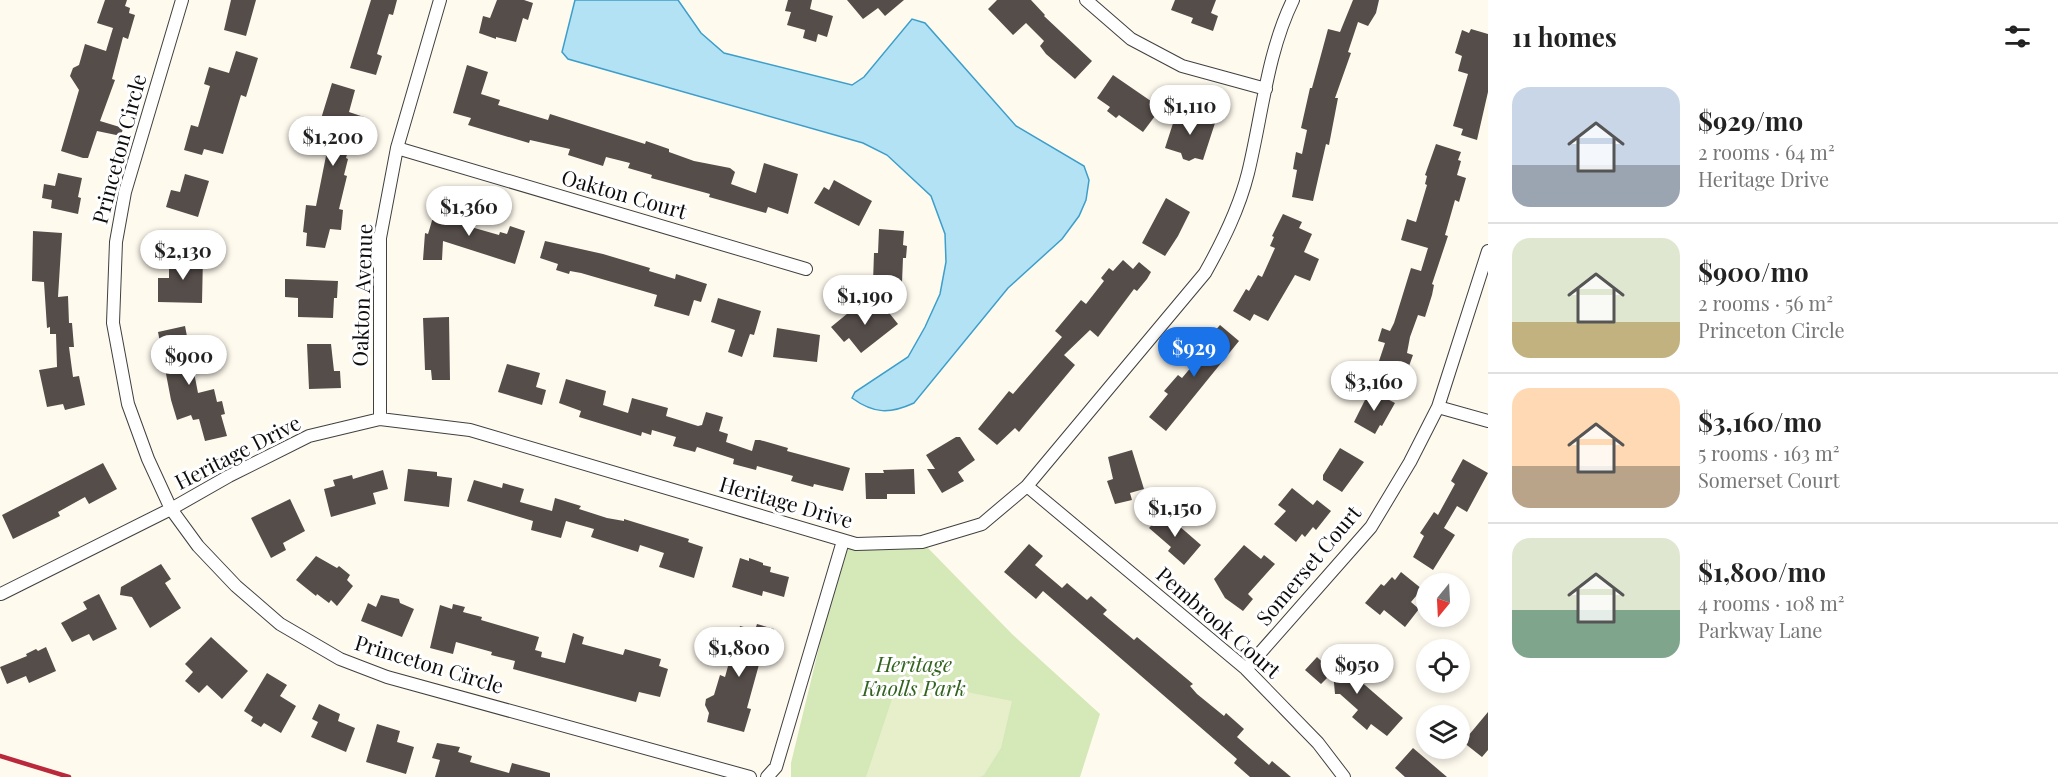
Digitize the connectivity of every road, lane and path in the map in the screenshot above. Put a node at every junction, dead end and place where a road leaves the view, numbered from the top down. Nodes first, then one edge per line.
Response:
1 (182, 0) edge
2 (440, 0) edge
3 (1086, 0) edge
4 (1293, 0) edge
5 (1266, 89) junction
6 (397, 148) junction
7 (1488, 251) edge
8 (806, 269) dead end
9 (1438, 407) junction
10 (380, 419) junction
11 (1488, 422) edge
12 (1027, 486) junction
13 (171, 509) junction
14 (843, 540) junction
15 (2, 594) dead end
16 (1246, 669) junction
17 (750, 777) edge
18 (767, 777) edge
19 (1344, 777) edge

1 - 13 street, Princeton Circle
2 - 6 street, Oakton Avenue
3 - 5 street
4 - 5 street, Heritage Drive
5 - 12 street, Heritage Drive
6 - 8 street, Oakton Court
6 - 10 street, Oakton Avenue
7 - 9 street, Somerset Court
9 - 11 street
9 - 16 street, Somerset Court
10 - 13 street, Heritage Drive
10 - 14 street, Heritage Drive
12 - 14 street, Heritage Drive
12 - 16 street, Pembrook Court
13 - 15 street, Heritage Drive
13 - 17 street, Princeton Circle
14 - 18 street
16 - 19 street, Pembrook Court

